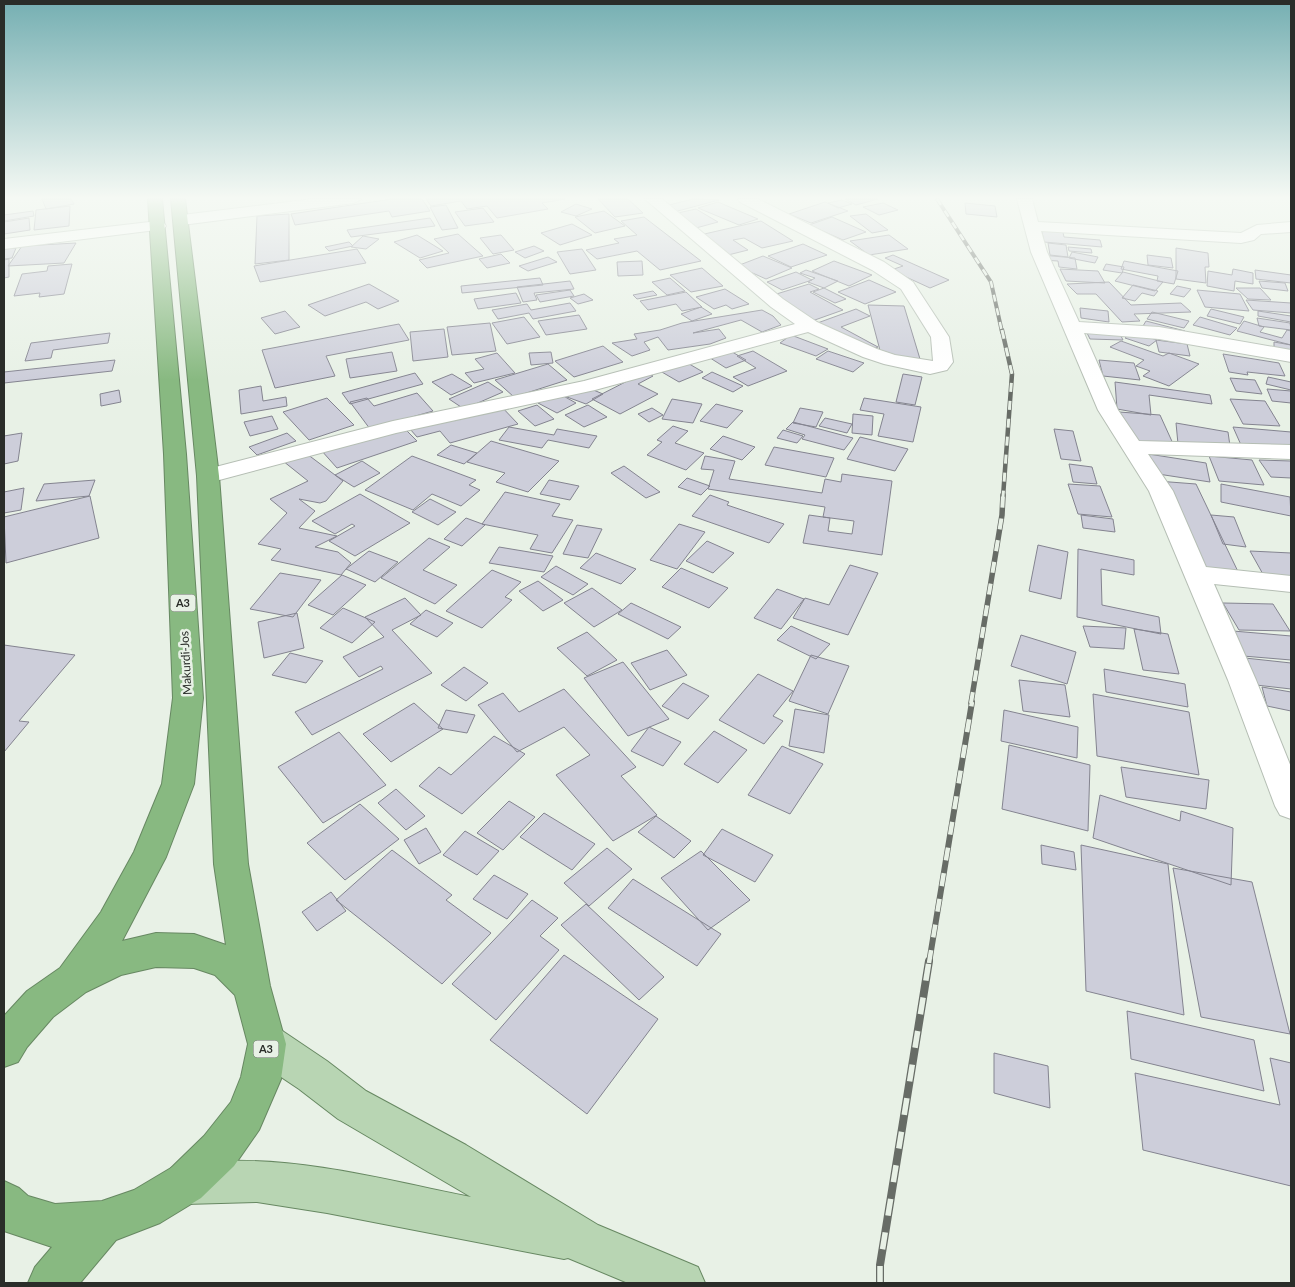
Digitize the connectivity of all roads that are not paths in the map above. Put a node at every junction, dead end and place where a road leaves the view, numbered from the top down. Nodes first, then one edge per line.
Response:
1 (174, 259) edge
2 (179, 259) edge
3 (724, 259) edge
4 (864, 259) edge
5 (1042, 259) edge
6 (810, 326) junction
7 (1072, 327) junction
8 (1291, 356) edge
9 (1133, 447) junction
10 (1291, 452) edge
11 (208, 476) junction
12 (1197, 574) junction
13 (1291, 584) edge
14 (1291, 806) edge
15 (73, 980) junction
16 (252, 986) junction
17 (7, 1038) edge
18 (267, 1044) junction
19 (186, 1183) junction
20 (4, 1203) edge
21 (102, 1223) junction
22 (582, 1240) junction
23 (51, 1283) edge
24 (682, 1283) edge

1 - 15 highway, Makurdi-Jos / A3
2 - 11 highway, Makurdi-Jos / A3
3 - 6 street
4 - 6 street
5 - 7 street
6 - 11 street
7 - 8 street
7 - 9 street
9 - 10 street
9 - 12 street
11 - 16 highway, Makurdi-Jos / A3
12 - 13 street
12 - 14 street
15 - 16 highway, A3
15 - 17 highway, A3
16 - 18 highway, A3
18 - 19 highway, A3
18 - 22 main road
19 - 21 highway, A3
19 - 22 main road
20 - 21 highway, A3
21 - 23 highway
22 - 24 main road

